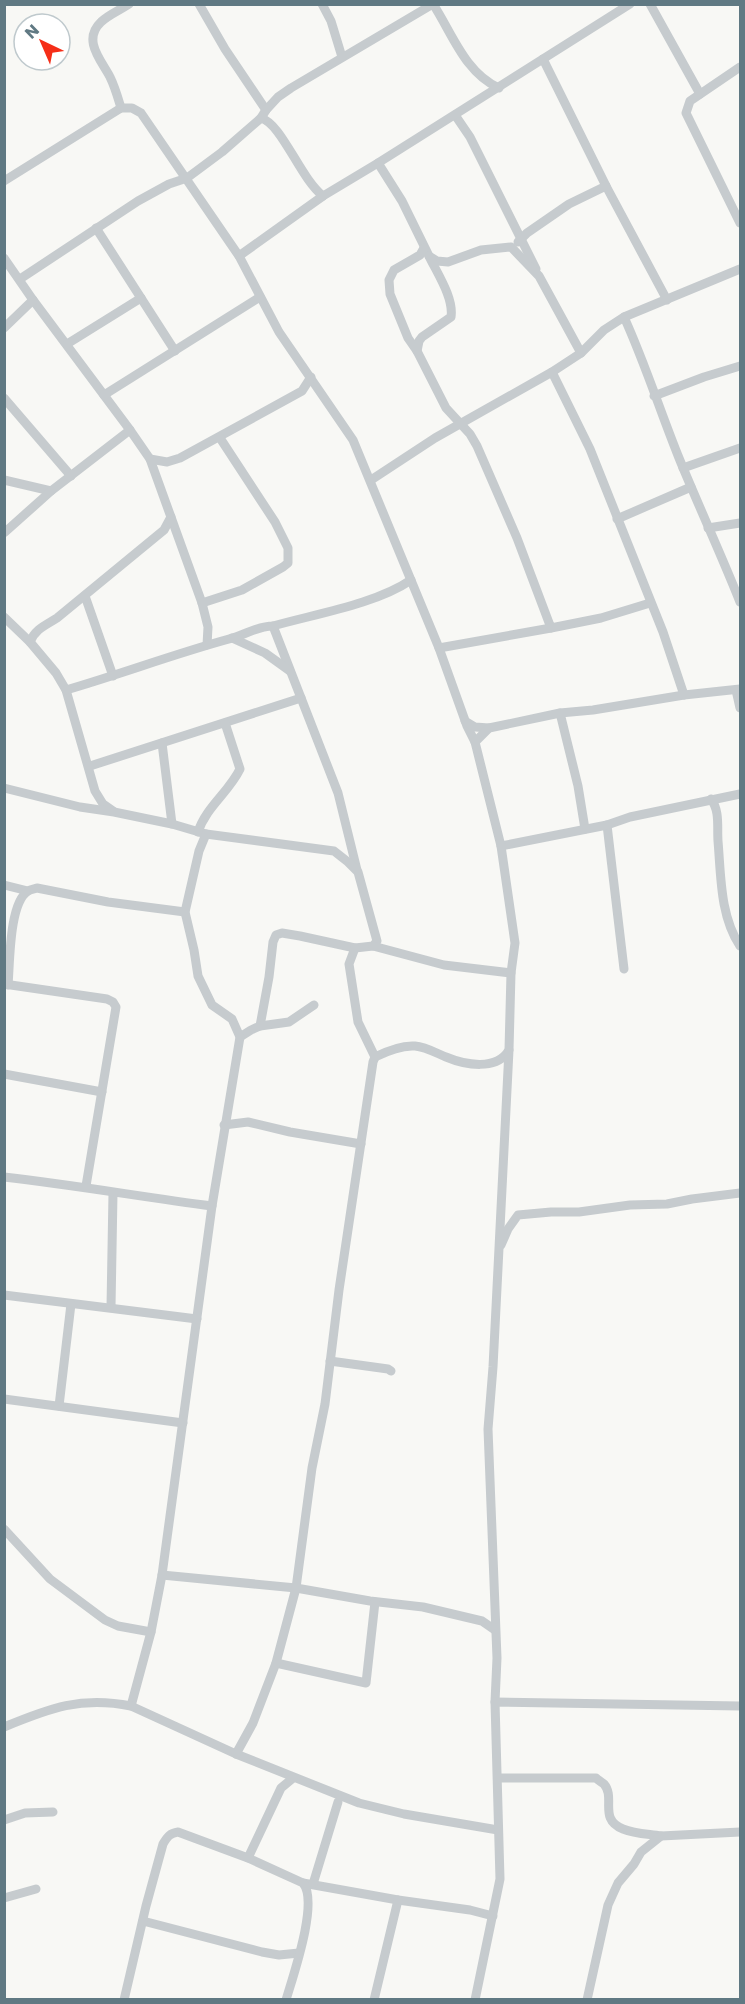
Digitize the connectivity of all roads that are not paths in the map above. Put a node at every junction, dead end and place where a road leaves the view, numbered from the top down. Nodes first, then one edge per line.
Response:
1 (129, 4) edge
2 (199, 4) edge
3 (322, 4) edge
4 (433, 4) edge
5 (630, 4) edge
6 (650, 4) edge
7 (342, 57) junction
8 (543, 59) junction
9 (741, 67) edge
10 (499, 88) junction
11 (700, 94) junction
12 (121, 108) junction
13 (264, 114) junction
14 (455, 115) junction
15 (378, 163) junction
16 (187, 178) junction
17 (4, 181) edge
18 (606, 186) junction
19 (322, 196) junction
20 (741, 224) edge
21 (96, 228) junction
22 (521, 239) junction
23 (511, 247) junction
24 (427, 252) junction
25 (239, 256) junction
26 (4, 258) edge
27 (741, 269) edge
28 (539, 276) junction
29 (20, 279) junction
30 (260, 297) junction
31 (141, 298) junction
32 (33, 300) junction
33 (667, 300) junction
34 (624, 317) junction
35 (4, 328) edge
36 (67, 344) junction
37 (176, 351) junction
38 (417, 351) junction
39 (581, 353) junction
40 (741, 366) edge
41 (552, 372) junction
42 (311, 377) junction
43 (302, 391) junction
44 (323, 394) junction
45 (104, 395) junction
46 (654, 396) junction
47 (4, 398) edge
48 (461, 423) junction
49 (130, 430) junction
50 (220, 438) junction
51 (741, 448) edge
52 (150, 459) junction
53 (683, 468) junction
54 (71, 476) junction
55 (4, 480) edge
56 (371, 480) junction
57 (691, 487) junction
58 (51, 491) junction
59 (171, 517) junction
60 (617, 519) junction
61 (741, 523) edge
62 (708, 528) junction
63 (164, 530) junction
64 (4, 533) edge
65 (177, 534) junction
66 (411, 580) junction
67 (84, 596) junction
68 (741, 602) edge
69 (202, 603) junction
70 (650, 603) junction
71 (4, 617) edge
72 (273, 626) junction
73 (208, 627) junction
74 (551, 628) junction
75 (227, 639) junction
76 (30, 642) junction
77 (207, 645) junction
78 (439, 648) junction
79 (290, 672) junction
80 (113, 676) junction
81 (66, 690) junction
82 (738, 690) edge
83 (684, 695) junction
84 (301, 698) junction
85 (741, 708) edge
86 (560, 713) junction
87 (465, 721) junction
88 (225, 723) junction
89 (489, 728) junction
90 (475, 742) junction
91 (162, 743) junction
92 (90, 766) junction
93 (4, 788) edge
94 (96, 791) junction
95 (741, 794) edge
96 (711, 799) junction
97 (80, 807) junction
98 (114, 812) junction
99 (172, 824) junction
100 (607, 825) junction
101 (585, 829) junction
102 (202, 833) junction
103 (350, 840) junction
104 (501, 846) junction
105 (334, 851) junction
106 (358, 872) junction
107 (4, 885) edge
108 (28, 891) junction
109 (185, 912) junction
110 (373, 946) junction
111 (741, 946) edge
112 (355, 948) junction
113 (624, 969) dead end
114 (512, 973) junction
115 (6, 985) edge
116 (314, 1005) dead end
117 (260, 1026) junction
118 (240, 1037) junction
119 (509, 1050) junction
120 (375, 1057) junction
121 (4, 1074) edge
122 (102, 1092) junction
123 (224, 1125) junction
124 (361, 1144) junction
125 (4, 1176) edge
126 (86, 1186) junction
127 (113, 1193) junction
128 (741, 1193) edge
129 (212, 1206) junction
130 (498, 1251) junction
131 (4, 1295) edge
132 (71, 1304) junction
133 (111, 1307) junction
134 (197, 1319) junction
135 (330, 1361) junction
136 (391, 1371) dead end
137 (4, 1399) edge
138 (59, 1406) junction
139 (183, 1423) junction
140 (4, 1529) edge
141 (162, 1575) junction
142 (296, 1588) junction
143 (375, 1602) junction
144 (495, 1630) junction
145 (151, 1632) junction
146 (276, 1663) junction
147 (495, 1702) junction
148 (131, 1706) junction
149 (741, 1706) edge
150 (4, 1727) edge
151 (236, 1754) junction
152 (277, 1772) junction
153 (293, 1778) junction
154 (498, 1778) junction
155 (282, 1788) junction
156 (338, 1802) dead end
157 (53, 1812) dead end
158 (4, 1820) edge
159 (498, 1830) junction
160 (741, 1832) edge
161 (661, 1836) junction
162 (248, 1858) junction
163 (303, 1883) junction
164 (313, 1884) junction
165 (36, 1889) dead end
166 (4, 1898) edge
167 (398, 1900) junction
168 (493, 1916) junction
169 (143, 1921) junction
170 (300, 1953) junction
171 (124, 2000) edge
172 (285, 2000) edge
173 (374, 2000) edge
174 (475, 2000) edge
175 (587, 2000) edge

1 - 12 street
2 - 13 street
3 - 7 street
4 - 7 street
4 - 10 street
5 - 8 street
6 - 11 street
7 - 13 street
8 - 10 street
8 - 18 street
9 - 11 street
10 - 14 street
11 - 20 street
12 - 16 street
12 - 17 street
13 - 16 street
13 - 19 street
14 - 15 street
14 - 22 street
15 - 19 street
15 - 24 street
16 - 21 street
16 - 25 street
18 - 22 street
18 - 33 street
19 - 25 street
21 - 29 street
21 - 31 street
22 - 23 street
22 - 28 street
23 - 24 street
23 - 28 street
24 - 38 street
24 - 38 street
25 - 30 street
26 - 29 street
27 - 33 street
28 - 39 street
29 - 32 street
30 - 37 street
30 - 42 street
31 - 36 street
31 - 37 street
32 - 35 street
32 - 36 street
33 - 34 street
34 - 39 street
34 - 46 street
36 - 45 street
37 - 45 street
38 - 48 street
39 - 41 street
40 - 46 street
41 - 48 street
41 - 60 street
42 - 43 street
42 - 44 street
43 - 44 street
43 - 50 street
44 - 56 street
45 - 49 street
46 - 53 street
47 - 54 street
48 - 56 street
48 - 74 street
49 - 52 street
49 - 54 street
50 - 52 street
50 - 69 street
51 - 53 street
52 - 59 street
53 - 57 street
54 - 58 street
55 - 58 street
56 - 66 street
57 - 60 street
57 - 62 street
58 - 64 street
59 - 63 street
59 - 65 street
60 - 70 street
61 - 62 street
62 - 68 street
63 - 65 street
63 - 67 street
65 - 69 street
66 - 72 street
66 - 78 street
67 - 76 street
67 - 80 street
69 - 73 street
70 - 74 street
70 - 83 street
71 - 76 street
72 - 75 street
72 - 79 street
73 - 75 street
73 - 77 street
74 - 78 street
75 - 77 street
75 - 79 street
76 - 81 street
77 - 80 street
78 - 87 street
79 - 84 street
80 - 81 street
81 - 92 street
82 - 83 street
82 - 85 street
83 - 86 street
84 - 88 street
84 - 103 street
86 - 89 street
86 - 101 street
87 - 89 street
87 - 90 street
88 - 91 street
88 - 102 street
89 - 90 street
90 - 104 street
91 - 92 street
91 - 99 street
92 - 94 street
93 - 97 street
94 - 97 street
94 - 98 street
95 - 96 street
96 - 100 street
96 - 111 street
97 - 98 street
98 - 99 street
99 - 102 street
100 - 101 street
100 - 113 street
101 - 104 street
102 - 105 street
102 - 109 street
103 - 105 street
103 - 106 street
104 - 114 street
105 - 106 street
106 - 110 street
107 - 108 street
108 - 109 street
108 - 115 street
109 - 118 street
110 - 112 street
110 - 114 street
112 - 117 street
112 - 120 street
114 - 119 street
115 - 122 street
116 - 117 street
117 - 118 street
118 - 123 street
119 - 120 street
119 - 130 street
120 - 124 street
121 - 122 street
122 - 126 street
123 - 124 street
123 - 129 street
124 - 135 street
125 - 126 street
126 - 127 street
127 - 129 street
127 - 133 street
128 - 130 street
129 - 134 street
130 - 144 street
131 - 132 street
132 - 133 street
132 - 138 street
133 - 134 street
134 - 139 street
135 - 136 street
135 - 142 street
137 - 138 street
138 - 139 street
139 - 141 street
140 - 145 street
141 - 142 street
141 - 145 street
142 - 143 street
142 - 146 street
143 - 144 street
143 - 146 street
144 - 147 street
145 - 148 street
146 - 151 street
147 - 149 street
147 - 154 street
148 - 150 street
148 - 151 street
151 - 152 street
152 - 153 street
152 - 155 street
153 - 155 street
153 - 159 street
154 - 159 street
154 - 161 street
155 - 162 street
156 - 164 street
157 - 158 street
159 - 168 street
160 - 161 street
161 - 175 street
162 - 163 street
162 - 169 street
163 - 164 street
163 - 170 street
164 - 167 street
165 - 166 street
167 - 168 street
167 - 173 street
168 - 174 street
169 - 170 street
169 - 171 street
170 - 172 street

